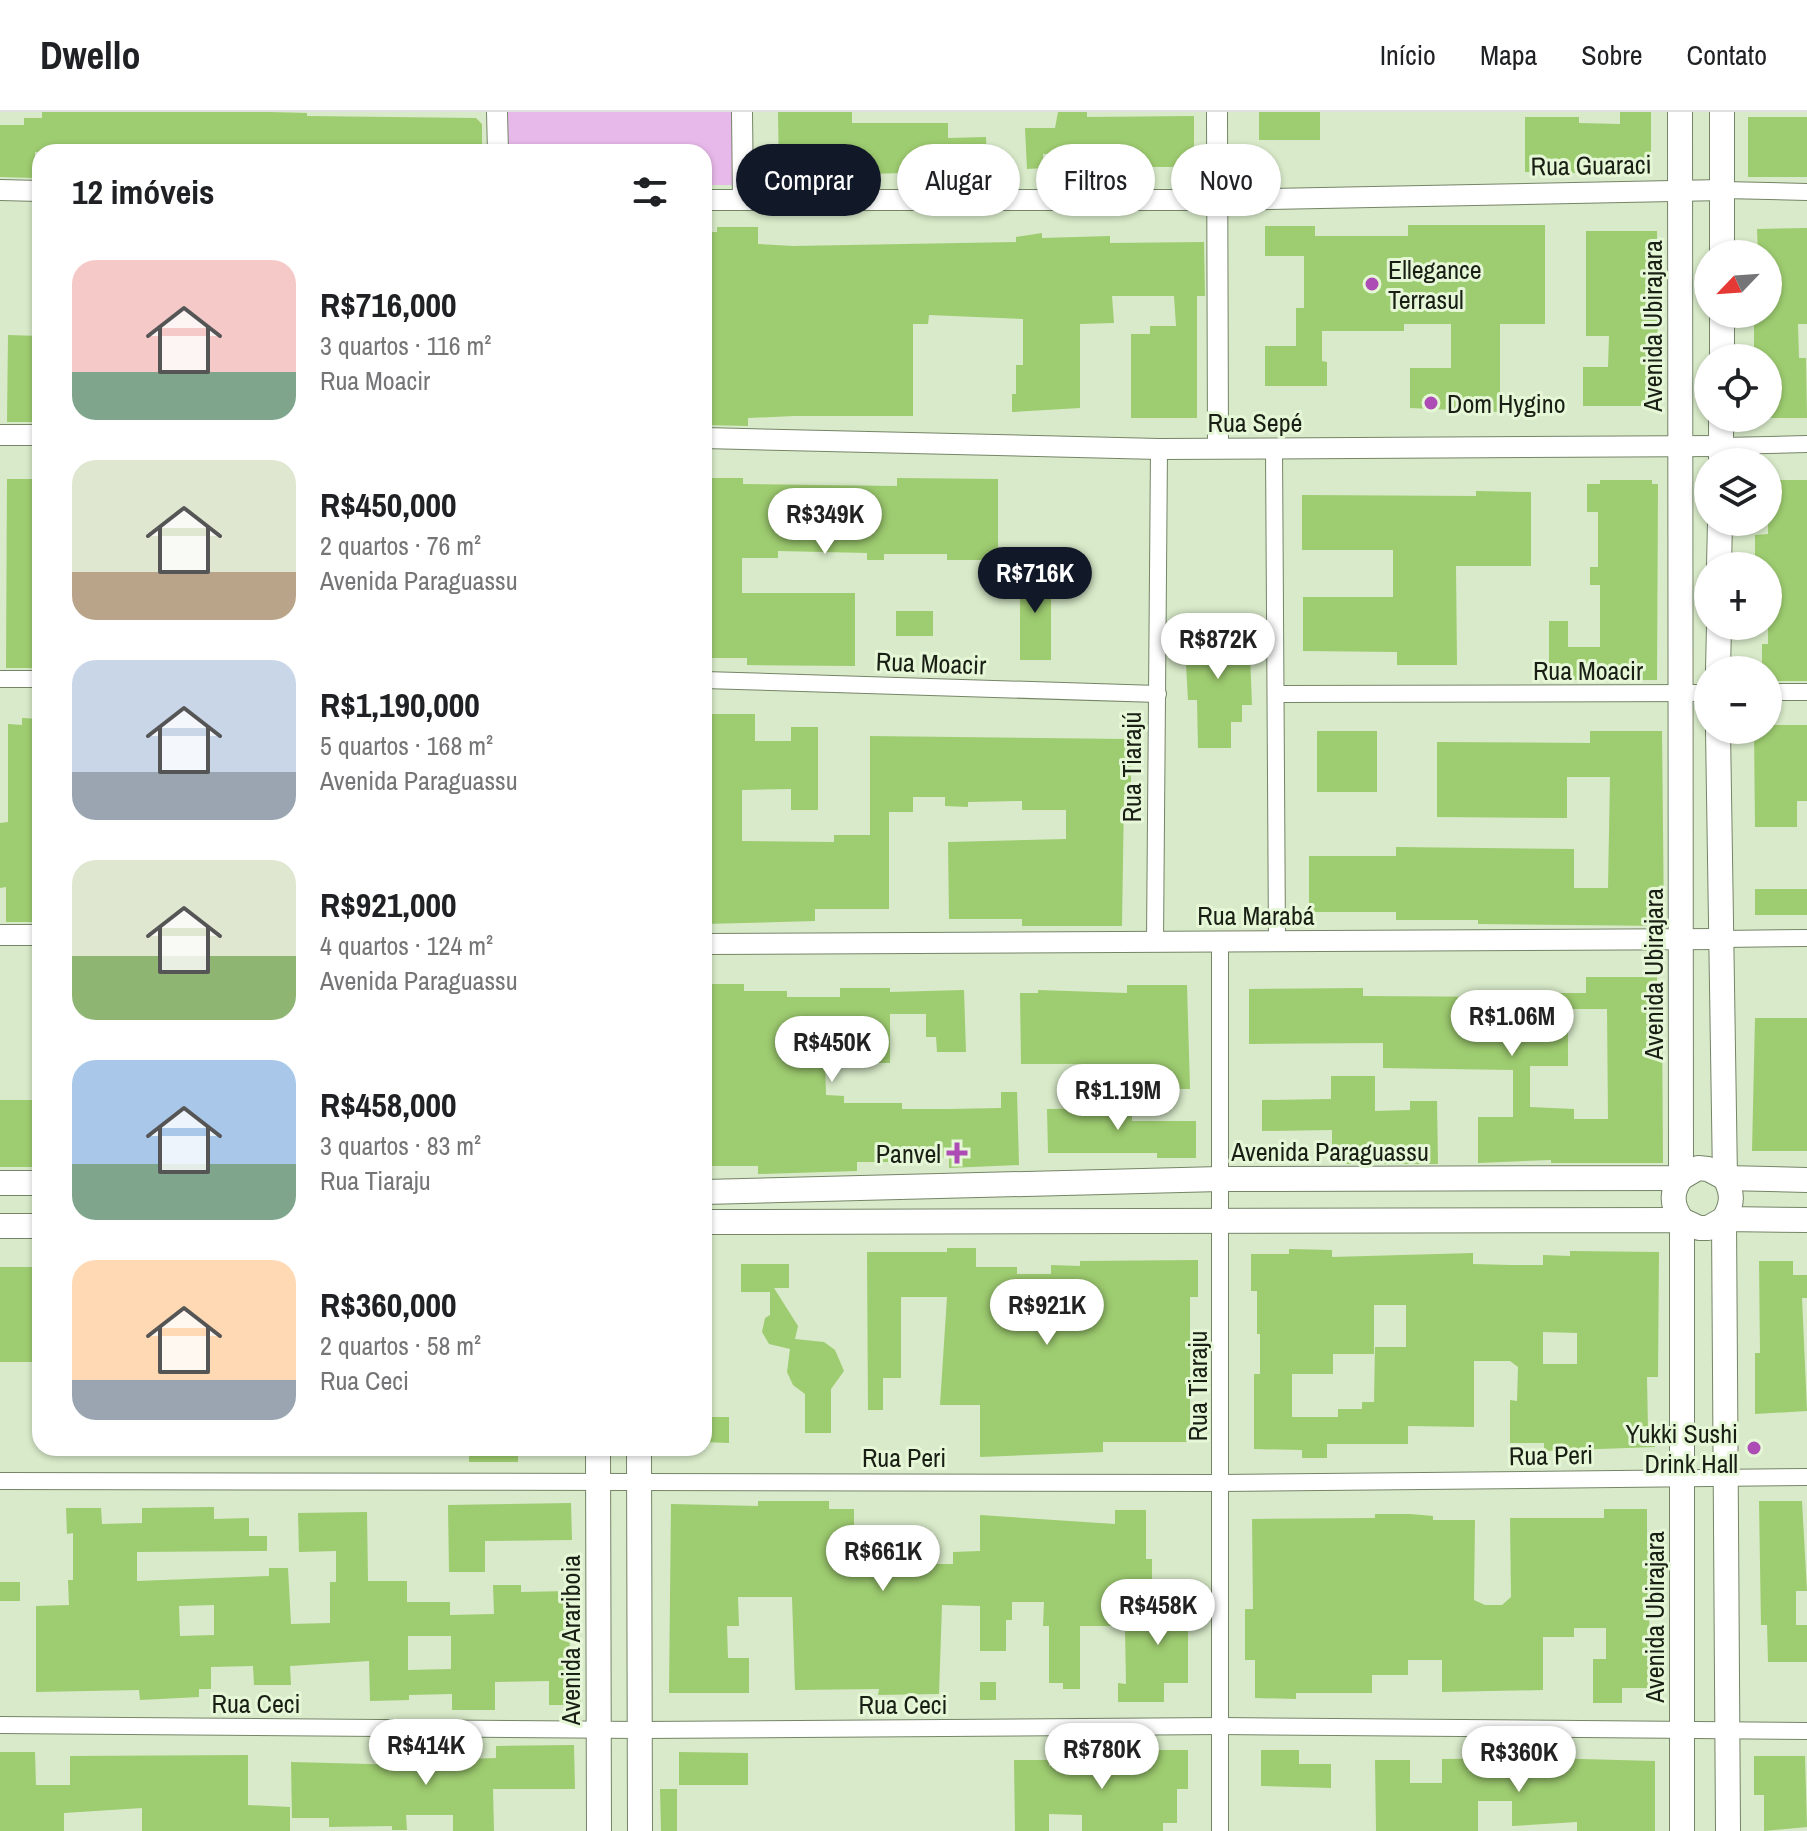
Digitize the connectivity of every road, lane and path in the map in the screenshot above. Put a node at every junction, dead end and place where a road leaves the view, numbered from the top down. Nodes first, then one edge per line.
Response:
1 (497, 112) edge
2 (742, 112) edge
3 (1217, 112) edge
4 (1680, 112) edge
5 (1722, 112) edge
6 (498, 144) edge
7 (742, 144) edge
8 (1217, 144) edge
9 (1679, 189) junction
10 (0, 190) edge
11 (1723, 190) junction
12 (32, 191) edge
13 (1807, 192) edge
14 (1281, 198) edge
15 (712, 200) edge
16 (736, 200) edge
17 (881, 200) edge
18 (1171, 200) edge
19 (1218, 216) edge
20 (1722, 240) edge
21 (0, 435) edge
22 (32, 435) edge
23 (712, 438) edge
24 (1807, 444) edge
25 (1681, 445) junction
26 (1218, 448) junction
27 (1274, 448) junction
28 (1694, 448) edge
29 (1773, 448) edge
30 (1159, 449) junction
31 (0, 679) edge
32 (32, 679) edge
33 (712, 680) edge
34 (1782, 692) edge
35 (1807, 692) edge
36 (1158, 694) junction
37 (1276, 694) junction
38 (1681, 694) junction
39 (1694, 694) edge
40 (1718, 744) edge
41 (0, 935) edge
42 (32, 935) edge
43 (1807, 938) edge
44 (1722, 939) junction
45 (1681, 940) junction
46 (1220, 941) junction
47 (1277, 941) junction
48 (1155, 942) junction
49 (712, 944) edge
50 (1681, 1178) junction
51 (1725, 1178) junction
52 (1220, 1179) junction
53 (1807, 1180) edge
54 (0, 1183) edge
55 (32, 1183) edge
56 (712, 1192) edge
57 (1724, 1219) junction
58 (1682, 1220) junction
59 (1807, 1220) edge
60 (1221, 1221) junction
61 (712, 1222) edge
62 (0, 1226) edge
63 (32, 1226) edge
64 (598, 1456) edge
65 (639, 1456) edge
66 (1682, 1477) junction
67 (1727, 1477) junction
68 (1807, 1477) edge
69 (639, 1479) junction
70 (598, 1480) junction
71 (0, 1481) edge
72 (1221, 1483) junction
73 (598, 1630) junction
74 (639, 1630) junction
75 (0, 1725) edge
76 (1221, 1726) junction
77 (1682, 1728) junction
78 (599, 1729) junction
79 (640, 1730) junction
80 (1728, 1731) junction
81 (1807, 1731) edge
82 (599, 1831) edge
83 (640, 1831) edge
84 (1220, 1831) edge
85 (1682, 1831) edge
86 (1728, 1831) edge

1 - 6 street
2 - 7 street
3 - 8 street
4 - 9 main road, Avenida Ubirajara
5 - 11 main road
9 - 11 street, Rua Guaraci
9 - 14 street, Rua Guaraci
9 - 25 main road, Avenida Ubirajara
10 - 12 street
11 - 13 street, Rua Guaraci
11 - 20 main road
15 - 16 street, Rua Guaraci
17 - 18 street, Rua Guaraci
19 - 26 street
21 - 22 street
23 - 30 street, Rua Sepé
24 - 29 street, Rua Sepé
25 - 27 street, Rua Sepé
25 - 28 street, Rua Sepé
25 - 38 main road, Avenida Ubirajara
26 - 27 street, Rua Sepé
26 - 30 street, Rua Sepé
27 - 37 street
30 - 36 street, Rua Tiarajú
31 - 32 street
33 - 36 street, Rua Moacir
34 - 35 street
36 - 48 street, Rua Tiarajú
37 - 38 street, Rua Moacir
37 - 47 street
38 - 39 street, Rua Moacir
38 - 45 main road, Avenida Ubirajara
40 - 44 main road
41 - 42 street
43 - 44 street, Rua Marabá
44 - 45 street, Rua Marabá
44 - 51 main road
45 - 47 street, Rua Marabá
45 - 50 main road, Avenida Ubirajara
46 - 47 street, Rua Marabá
46 - 48 street, Rua Marabá
46 - 52 street, Rua Tiaraju
48 - 49 street, Rua Marabá
50 - 51 main road, Avenida Paraguassu
50 - 52 main road, Avenida Paraguassu
50 - 58 main road, Avenida Ubirajara
51 - 53 main road, Avenida Paraguassu
51 - 57 main road
52 - 56 main road, Avenida Paraguassu
52 - 60 street, Rua Tiaraju
54 - 55 main road
57 - 58 main road
57 - 59 main road
57 - 67 main road
58 - 60 main road
58 - 66 main road, Avenida Ubirajara
60 - 61 main road
60 - 72 street, Rua Tiaraju
62 - 63 main road
64 - 70 main road, Avenida Arariboia
65 - 69 main road
66 - 67 street, Rua Peri
66 - 72 street, Rua Peri
66 - 77 main road, Avenida Ubirajara
67 - 68 street, Rua Peri
67 - 80 main road
69 - 70 street, Rua Peri
69 - 72 street, Rua Peri
69 - 74 main road
70 - 71 street, Rua Peri
70 - 73 main road, Avenida Arariboia
72 - 76 street, Rua Tiaraju
73 - 74 main road
73 - 78 main road, Avenida Arariboia
74 - 79 main road
75 - 78 street, Rua Ceci
76 - 77 street, Rua Ceci
76 - 79 street, Rua Ceci
76 - 84 street, Rua Tiaraju
77 - 80 street, Rua Ceci
77 - 85 main road, Avenida Ubirajara
78 - 79 street, Rua Ceci
78 - 82 main road, Avenida Arariboia
79 - 83 main road
80 - 81 street, Rua Ceci
80 - 86 main road

